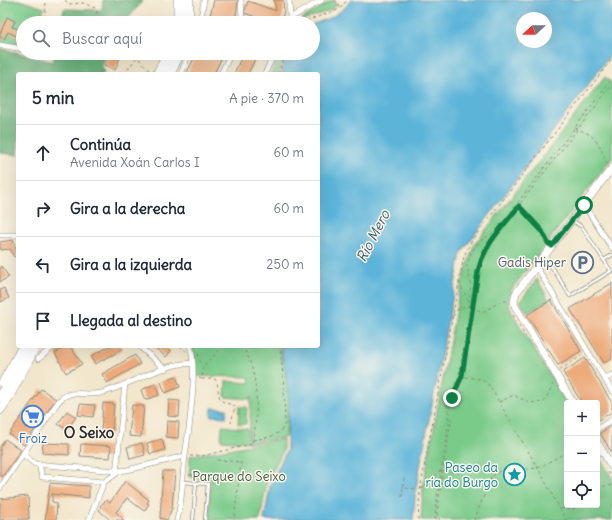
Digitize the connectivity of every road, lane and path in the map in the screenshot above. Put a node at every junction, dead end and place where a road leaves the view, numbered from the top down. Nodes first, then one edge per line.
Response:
1 (46, 0) edge
2 (65, 0) edge
3 (176, 0) edge
4 (182, 0) edge
5 (189, 0) edge
6 (204, 0) edge
7 (241, 0) edge
8 (289, 0) edge
9 (322, 0) edge
10 (336, 0) edge
11 (347, 0) edge
12 (341, 7) junction
13 (44, 16) edge
14 (98, 16) edge
15 (176, 16) edge
16 (181, 16) edge
17 (188, 16) edge
18 (201, 16) edge
19 (241, 16) edge
20 (290, 16) edge
21 (294, 16) edge
22 (320, 17) edge
23 (0, 45) edge
24 (16, 48) edge
25 (612, 59) edge
26 (97, 60) edge
27 (132, 60) edge
28 (140, 60) edge
29 (162, 60) edge
30 (169, 60) edge
31 (177, 60) edge
32 (186, 60) edge
33 (228, 60) edge
34 (271, 60) edge
35 (283, 60) edge
36 (100, 72) edge
37 (125, 72) edge
38 (151, 72) edge
39 (156, 72) edge
40 (163, 72) edge
41 (171, 72) edge
42 (181, 72) edge
43 (222, 72) edge
44 (267, 72) edge
45 (279, 72) edge
46 (612, 79) edge
47 (612, 85) edge
48 (575, 128) junction
49 (578, 129) junction
50 (612, 168) edge
51 (517, 204) junction
52 (584, 205) junction
53 (519, 206) junction
54 (572, 220) junction
55 (0, 235) edge
56 (16, 235) edge
57 (552, 246) junction
58 (612, 248) edge
59 (612, 255) edge
60 (544, 259) junction
61 (604, 260) junction
62 (537, 268) junction
63 (459, 282) junction
64 (508, 301) dead end
65 (470, 305) junction
66 (470, 309) junction
67 (473, 310) junction
68 (452, 317) junction
69 (20, 348) edge
70 (26, 348) edge
71 (35, 348) edge
72 (51, 348) edge
73 (141, 348) edge
74 (190, 348) edge
75 (220, 348) edge
76 (243, 348) edge
77 (280, 348) edge
78 (588, 352) junction
79 (197, 353) dead end
80 (38, 358) joint
81 (193, 364) junction
82 (203, 366) junction
83 (165, 369) junction
84 (555, 373) junction
85 (612, 375) edge
86 (459, 376) junction
87 (462, 376) junction
88 (192, 377) junction
89 (202, 379) junction
90 (605, 379) junction
91 (0, 384) edge
92 (125, 384) junction
93 (553, 385) dead end
94 (612, 390) edge
95 (0, 397) edge
96 (571, 400) edge
97 (498, 402) junction
98 (0, 410) edge
99 (0, 414) edge
100 (612, 420) edge
101 (231, 423) dead end
102 (600, 427) edge
103 (253, 440) junction
104 (600, 447) edge
105 (23, 454) junction
106 (564, 454) edge
107 (185, 456) junction
108 (217, 460) dead end
109 (39, 464) junction
110 (612, 467) edge
111 (538, 468) junction
112 (117, 471) junction
113 (440, 471) junction
114 (444, 471) junction
115 (184, 474) junction
116 (404, 478) dead end
117 (239, 480) junction
118 (104, 482) junction
119 (183, 482) junction
120 (1, 483) edge
121 (196, 483) junction
122 (612, 485) edge
123 (486, 486) junction
124 (600, 487) edge
125 (403, 488) junction
126 (417, 489) dead end
127 (420, 490) junction
128 (402, 497) dead end
129 (560, 507) junction
130 (564, 508) edge
131 (564, 508) edge
132 (575, 508) edge
133 (89, 520) edge
134 (177, 520) edge
135 (193, 520) edge
136 (205, 520) edge
137 (234, 520) edge
138 (418, 520) edge
139 (436, 520) edge
140 (440, 520) edge
141 (474, 520) edge
142 (566, 520) edge

1 - 13 path
2 - 14 path
3 - 15 street
4 - 16 highway
5 - 17 highway
6 - 18 street
7 - 19 street
8 - 20 street
9 - 21 street
10 - 12 path
11 - 12 path
12 - 22 path
23 - 24 street
25 - 63 path
26 - 36 path
27 - 37 path
28 - 38 path
29 - 39 street
30 - 40 highway
31 - 41 highway
32 - 42 street
33 - 43 street
34 - 44 street
35 - 45 path
46 - 48 path
47 - 49 path
48 - 49 path
48 - 51 path
49 - 50 path
49 - 53 path
50 - 52 street
51 - 53 path
51 - 65 path
52 - 54 street
52 - 58 street
53 - 57 path
53 - 67 path
54 - 57 street
54 - 61 lane
55 - 56 street
57 - 60 street
59 - 61 lane
60 - 61 lane
60 - 62 street
62 - 78 street
62 - 84 street
63 - 65 path
63 - 68 path
64 - 67 path
65 - 66 path
65 - 68 path
66 - 67 path
66 - 86 path
67 - 87 path
68 - 127 path
69 - 91 street
70 - 95 highway
71 - 98 highway
72 - 80 street
73 - 83 street
74 - 81 street
75 - 82 path
76 - 103 path
77 - 103 path
78 - 84 path
78 - 90 street
79 - 82 path
80 - 99 highway
81 - 83 street
81 - 88 street
82 - 89 path
83 - 92 street
84 - 96 street
85 - 90 street
86 - 87 path
86 - 113 path
87 - 97 path
87 - 114 path
88 - 89 path
88 - 107 street
89 - 101 path
90 - 94 street
92 - 105 street
92 - 112 street
93 - 97 path
97 - 111 path
100 - 102 street
103 - 107 path
104 - 110 street
105 - 109 street
105 - 120 street
106 - 111 path
107 - 112 street
107 - 115 street
108 - 117 path
109 - 112 street
109 - 118 street
111 - 123 path
111 - 129 path
112 - 118 street
113 - 114 path
113 - 127 path
113 - 139 path
114 - 123 path
114 - 140 path
115 - 117 path
115 - 119 street
116 - 125 path
117 - 137 path
118 - 133 street
119 - 121 lane
119 - 134 street
121 - 135 lane
121 - 136 lane
122 - 124 path
123 - 141 path
125 - 126 path
125 - 128 path
127 - 138 path
129 - 130 path
129 - 142 path
131 - 132 path

